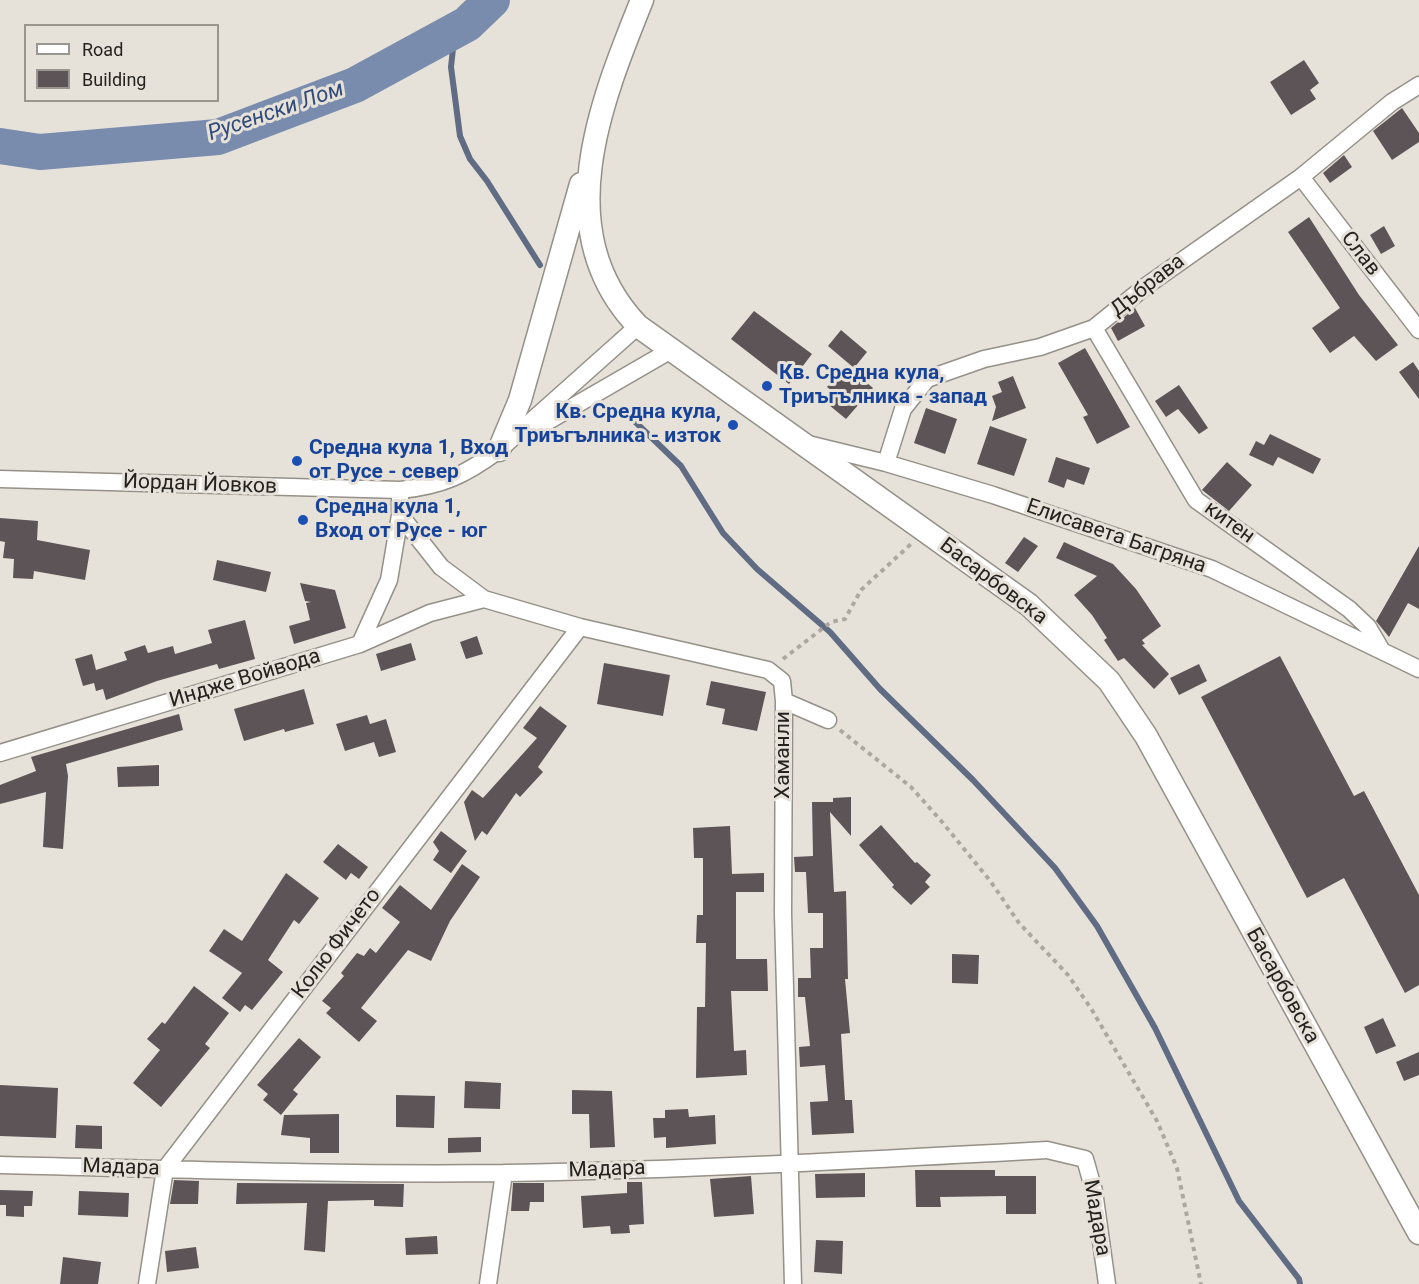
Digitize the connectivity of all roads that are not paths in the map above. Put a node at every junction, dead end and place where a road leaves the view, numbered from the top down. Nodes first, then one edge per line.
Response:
1 (642, 0) edge
2 (1419, 84) edge
3 (596, 134) junction
4 (1301, 177) junction
5 (638, 326) junction
6 (1094, 328) junction
7 (1419, 330) edge
8 (671, 350) junction
9 (800, 442) junction
10 (499, 450) junction
11 (886, 463) junction
12 (0, 479) edge
13 (400, 490) junction
14 (400, 515) junction
15 (484, 599) junction
16 (580, 627) junction
17 (360, 644) junction
18 (1383, 652) junction
19 (1419, 669) edge
20 (784, 700) junction
21 (828, 720) road end
22 (0, 753) edge
23 (790, 1164) junction
24 (0, 1165) edge
25 (165, 1169) junction
26 (504, 1173) junction
27 (1419, 1233) edge
28 (147, 1284) edge
29 (488, 1284) edge
30 (793, 1284) edge
31 (1107, 1284) edge

1 - 3 street, Басарбовска
2 - 4 street, Дъбрава
3 - 5 street, Басарбовска
3 - 10 street
4 - 6 street, Дъбрава
4 - 7 street, Слав
5 - 8 street, Басарбовска
5 - 10 street
6 - 11 street, Дъбрава
6 - 18 street, китен
8 - 9 street, Басарбовска
8 - 10 street
9 - 11 street, Елисавета Багряна
9 - 27 street, Басарбовска
10 - 13 street, Йордан Йовков
11 - 18 street, Елисавета Багряна
12 - 13 street, Йордан Йовков
13 - 14 street
14 - 15 street
14 - 17 street
15 - 16 street
15 - 17 street, Индже Войвода
16 - 20 street, Хаманли
16 - 25 street, Колю Фичето
17 - 22 street, Индже Войвода
18 - 19 street, Елисавета Багряна
20 - 21 street
20 - 23 street, Хаманли
23 - 26 street, Мадара
23 - 30 street, Хаманли
23 - 31 street, Мадара
24 - 25 street, Мадара
25 - 26 street, Мадара
25 - 28 street, Колю Фичето
26 - 29 street

